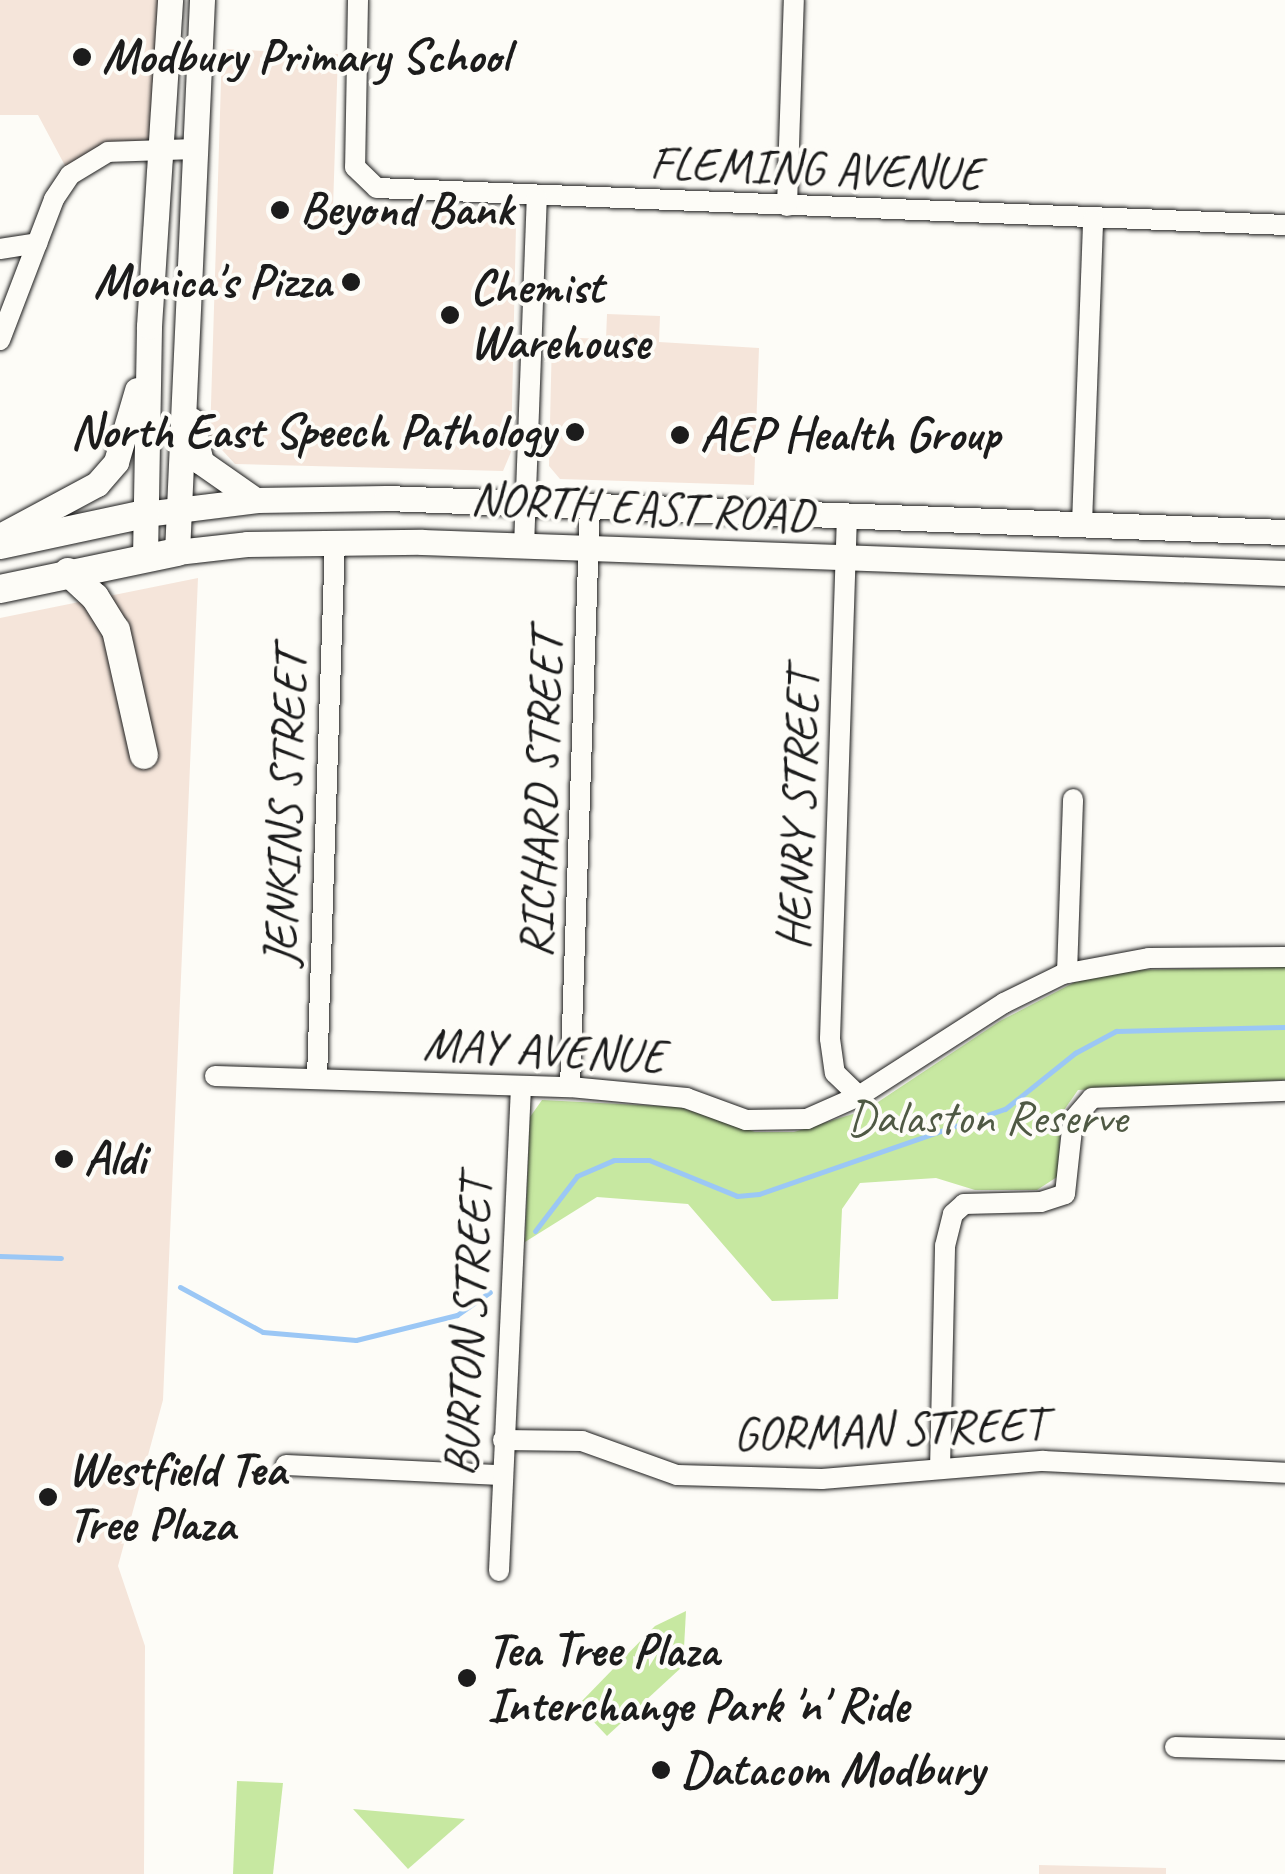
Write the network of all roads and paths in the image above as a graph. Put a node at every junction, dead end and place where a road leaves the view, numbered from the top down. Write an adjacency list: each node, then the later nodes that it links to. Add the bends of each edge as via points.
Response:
1 (170, 0): 5 (main road)
2 (202, 0): 6 (main road)
3 (358, 0): 7 (street, FLEMING AVENUE, via 355,167 377,188)
4 (794, 0): 8 (street)
5 (157, 148): 6 (street); 11 (street, via 108,152 81,166 54,199); 14 (main road)
6 (193, 149): 15 (main road)
7 (538, 198): 8 (street, FLEMING AVENUE); 17 (street)
8 (787, 206): 9 (street, FLEMING AVENUE)
9 (1093, 219): 10 (street, FLEMING AVENUE); 22 (street)
10 (1285, 225)
11 (38, 243): 12 (street); 13 (street)
12 (0, 248)
13 (0, 340)
14 (148, 348): 20 (main road); 24 (main road, via 116,462 80,496)
15 (182, 360): 16 (main road, via 201,462); 19 (main road)
16 (258, 500): 17 (main road, NORTH EAST ROAD); 19 (main road, NORTH EAST ROAD)
17 (525, 504): 18 (main road, NORTH EAST ROAD); 27 (street)
18 (590, 506): 21 (main road, NORTH EAST ROAD); 28 (street, RICHARD STREET)
19 (178, 510): 20 (main road, NORTH EAST ROAD); 29 (main road)
20 (145, 514): 26 (highway, NORTH EAST ROAD); 30 (main road)
21 (847, 516): 22 (main road, NORTH EAST ROAD); 31 (street, HENRY STREET)
22 (1082, 524): 23 (main road, NORTH EAST ROAD)
23 (1285, 532)
24 (0, 536)
25 (334, 540): 27 (main road, NORTH EAST ROAD); 29 (main road, NORTH EAST ROAD); 40 (street, JENKINS STREET)
26 (0, 545)
27 (524, 547): 28 (main road, NORTH EAST ROAD)
28 (589, 549): 31 (main road, NORTH EAST ROAD); 42 (street, RICHARD STREET)
29 (178, 552): 30 (highway, NORTH EAST ROAD)
30 (145, 557): 32 (highway, NORTH EAST ROAD)
31 (847, 561): 33 (main road, NORTH EAST ROAD); 44 (street, HENRY STREET, via 830,1039 835,1073)
32 (68, 572): 34 (highway, NORTH EAST ROAD); 35 (highway, via 116,630)
33 (1285, 573)
34 (0, 588)
35 (144, 756)
36 (1073, 799): 38 (street)
37 (1285, 957): 38 (street, MAY AVENUE, via 1149,958)
38 (1068, 972): 44 (street, MAY AVENUE, via 1004,1002)
39 (216, 1076): 40 (street, MAY AVENUE)
40 (317, 1078): 41 (street, MAY AVENUE)
41 (520, 1086): 42 (street, MAY AVENUE); 45 (street, BURTON STREET)
42 (570, 1087): 44 (street, MAY AVENUE, via 686,1098 746,1120 776,1122 808,1119)
43 (1285, 1091): 47 (street, via 1092,1098 1073,1120 1064,1194 1054,1201 964,1204 953,1214 945,1246)
44 (859, 1096)
45 (503, 1440): 47 (street, GORMAN STREET, via 582,1441 677,1474 822,1480); 49 (street, BURTON STREET)
46 (286, 1466): 49 (street)
47 (940, 1469): 48 (street, GORMAN STREET, via 1043,1461)
48 (1285, 1473)
49 (501, 1475): 50 (street, BURTON STREET)
50 (499, 1571)
51 (1175, 1747): 52 (street)
52 (1285, 1750)

